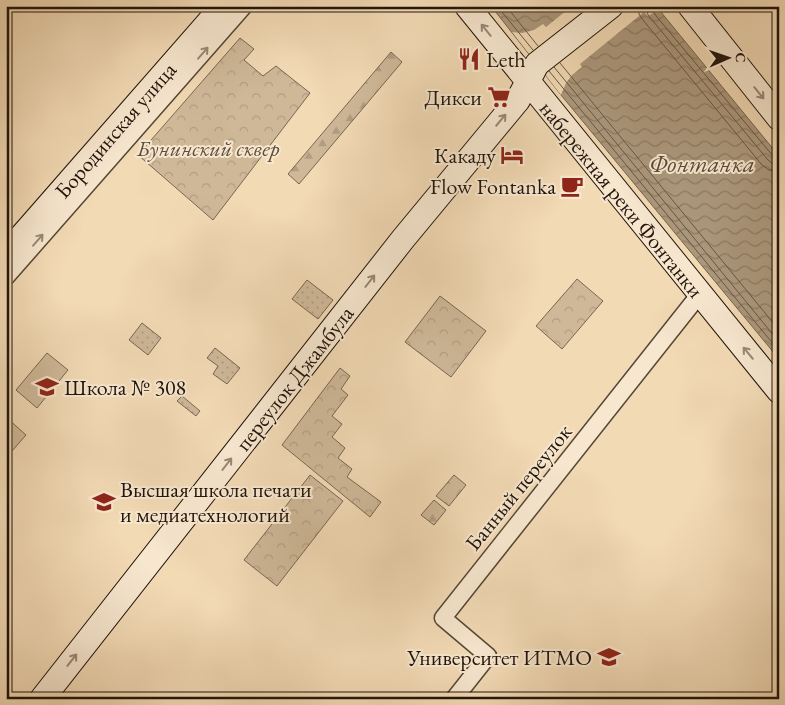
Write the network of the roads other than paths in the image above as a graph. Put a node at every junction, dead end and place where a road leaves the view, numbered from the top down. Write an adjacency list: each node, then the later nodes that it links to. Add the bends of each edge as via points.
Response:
1 (224, 6): 8 (street, Бородинская улица)
2 (244, 6): 9 (street, Бородинская улица, one-way to 2)
3 (467, 6): 6 (street, набережная реки Фонтанки, one-way to 3)
4 (611, 6): 6 (street)
5 (690, 6): 7 (street, one-way to 7)
6 (532, 72): 10 (street, набережная реки Фонтанки); 12 (street, переулок Джамбула, one-way to 6, via 403,238 518,100)
7 (779, 118)
8 (6, 254)
9 (6, 277)
10 (700, 294): 11 (street, набережная реки Фонтанки, one-way to 10); 13 (street, Банный переулок, via 443,618 488,656)
11 (779, 391)
12 (42, 699)
13 (454, 699)

